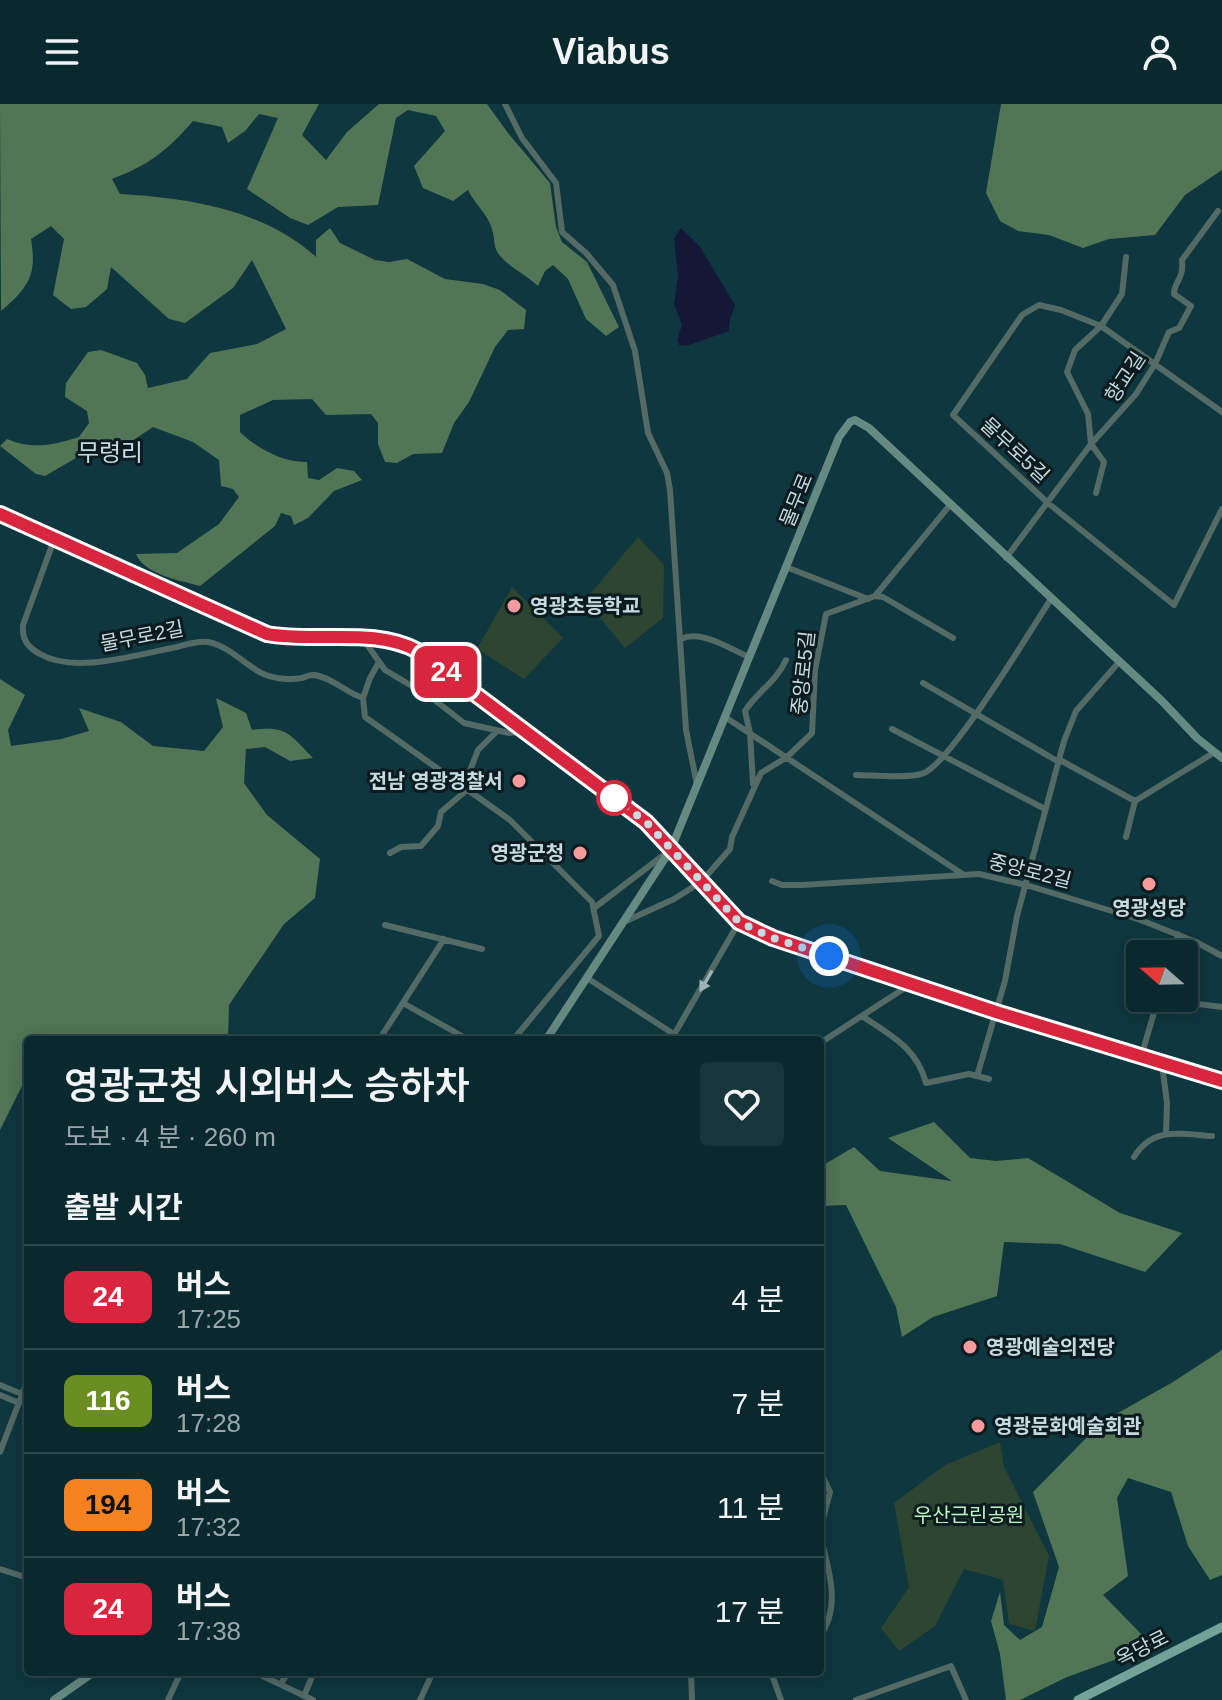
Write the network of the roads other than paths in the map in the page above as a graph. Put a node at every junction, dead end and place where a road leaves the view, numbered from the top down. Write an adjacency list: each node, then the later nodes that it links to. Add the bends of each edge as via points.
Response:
1 (505, 104): 20 (street, via 522,138 556,183 562,232 613,285 635,351 648,433 670,490)
2 (1218, 211): 5 (street, 향교길, via 1182,260 1184,273 1174,294 1191,306 1179,328 1169,332)
3 (1126, 257): 4 (street, via 1122,294)
4 (1101, 326): 5 (street, 물무로5길); 7 (street, via 1075,350 1067,372 1088,414); 9 (street, 물무로5길, via 1039,305 1022,315 953,415)
5 (1155, 364): 6 (street, 물무로5길); 7 (street, 향교길)
6 (1222, 412)
7 (1091, 444): 8 (street, via 1104,462); 9 (street, 향교길)
8 (1096, 493)
9 (1048, 503): 11 (street, 물무로5길, via 1174,605); 14 (street, 향교길)
10 (950, 505): 14 (main road, 물무로); 15 (main road, 물무로, via 855,420 839,437); 16 (street)
11 (1222, 509)
12 (0, 514): 13 (street)
13 (55, 537): 19 (street, via 267,634); 26 (street, 물무로2길, via 22,636 46,658 114,660 208,642 240,656 262,674 286,679 315,675)
14 (1006, 558): 17 (main road, 물무로)
15 (786, 567): 16 (street); 21 (main road, 물무로)
16 (872, 597): 18 (street, via 883,597); 34 (street, 중앙로5길, via 826,614 815,670 812,733)
17 (1051, 599): 24 (main road, 물무로); 27 (street)
18 (953, 638)
19 (363, 639): 23 (street); 31 (street, via 401,642 418,651)
20 (681, 639): 21 (street, via 706,638); 38 (street, via 686,730)
21 (749, 657): 28 (main road, 물무로)
22 (786, 660): 32 (street, via 745,711)
23 (379, 662): 26 (street); 30 (street, via 464,723)
24 (1119, 662): 33 (main road, 물무로); 36 (street, via 1076,711)
25 (923, 683): 27 (street)
26 (363, 698): 40 (street, via 365,717)
27 (975, 713): 35 (street); 36 (street)
28 (725, 717): 32 (street); 38 (main road, 물무로)
29 (892, 729): 35 (street)
30 (497, 731): 31 (street); 40 (street, via 478,750)
31 (525, 731): 44 (street, via 646,822)
32 (750, 733): 34 (street); 39 (street)
33 (1218, 755): 41 (street)
34 (787, 757): 39 (street, 중앙로5길, via 761,773); 46 (street)
35 (944, 757): 37 (street, via 922,774); 42 (street)
36 (1059, 761): 41 (street); 42 (street)
37 (856, 775)
38 (697, 785): 44 (main road, 물무로)
39 (754, 786): 48 (street, 중앙로5길, via 730,849)
40 (466, 788): 45 (street, via 441,812 438,826 421,846); 50 (street, via 510,820)
41 (1135, 801): 43 (street)
42 (1045, 809): 49 (street)
43 (1126, 837)
44 (671, 849): 48 (street); 50 (street); 51 (main road, 물무로)
45 (390, 853)
46 (964, 875): 47 (street, 중앙로2길, via 802,885); 49 (street, 중앙로2길)
47 (772, 881)
48 (701, 882): 51 (street, 중앙로5길); 52 (street)
49 (1026, 885): 54 (street, 중앙로2길); 64 (street)
50 (594, 908): 69 (street, via 599,936)
51 (624, 922): 59 (main road, 물무로)
52 (739, 922): 60 (street); 72 (street, one-way to 72)
53 (385, 925): 55 (street)
54 (1178, 934): 56 (street); 58 (street, 중앙로2길)
55 (444, 939): 57 (street); 61 (street)
56 (1176, 940)
57 (482, 949)
58 (1222, 956)
59 (587, 978): 70 (main road, 물무로); 71 (street)
60 (912, 984): 64 (street); 66 (street)
61 (403, 1003): 67 (street); 68 (street)
62 (1198, 1004): 63 (street)
63 (1222, 1007)
64 (996, 1012): 74 (street); 76 (street)
65 (1154, 1012): 74 (street)
66 (862, 1016): 73 (street); 76 (street, via 906,1045 926,1083)
67 (382, 1036)
68 (462, 1036)
69 (516, 1036)
70 (549, 1036)
71 (670, 1036)
72 (674, 1036)
73 (824, 1040)
74 (1141, 1057): 75 (street)
75 (1162, 1064): 78 (street); 79 (street)
76 (977, 1076): 77 (street)
77 (989, 1079)
78 (1222, 1081)
79 (1166, 1133): 80 (street); 81 (street, via 1142,1144)
80 (1212, 1136)
81 (1134, 1157)
82 (0, 1385): 84 (street)
83 (24, 1389): 84 (street)
84 (22, 1394): 86 (street)
85 (0, 1395): 86 (street)
86 (19, 1403): 87 (street)
87 (1, 1449)
88 (824, 1479): 89 (street, via 830,1492)
89 (824, 1516)
90 (824, 1549): 93 (street, via 833,1587)
91 (0, 1569): 92 (street)
92 (24, 1577)
93 (824, 1627)
94 (1222, 1627): 112 (main road, 옥당로)
95 (88, 1676): 105 (main road)
96 (179, 1676): 106 (street)
97 (263, 1676): 103 (street)
98 (286, 1676): 103 (street)
99 (313, 1676): 104 (street)
100 (431, 1676): 107 (street)
101 (691, 1676): 108 (street)
102 (772, 1676): 109 (street)
103 (281, 1684): 104 (street)
104 (307, 1698)
105 (54, 1700)
106 (168, 1700)
107 (420, 1700)
108 (692, 1700)
109 (781, 1700)
110 (856, 1700): 111 (street, via 951,1666)
111 (966, 1700)
112 (1078, 1700)

